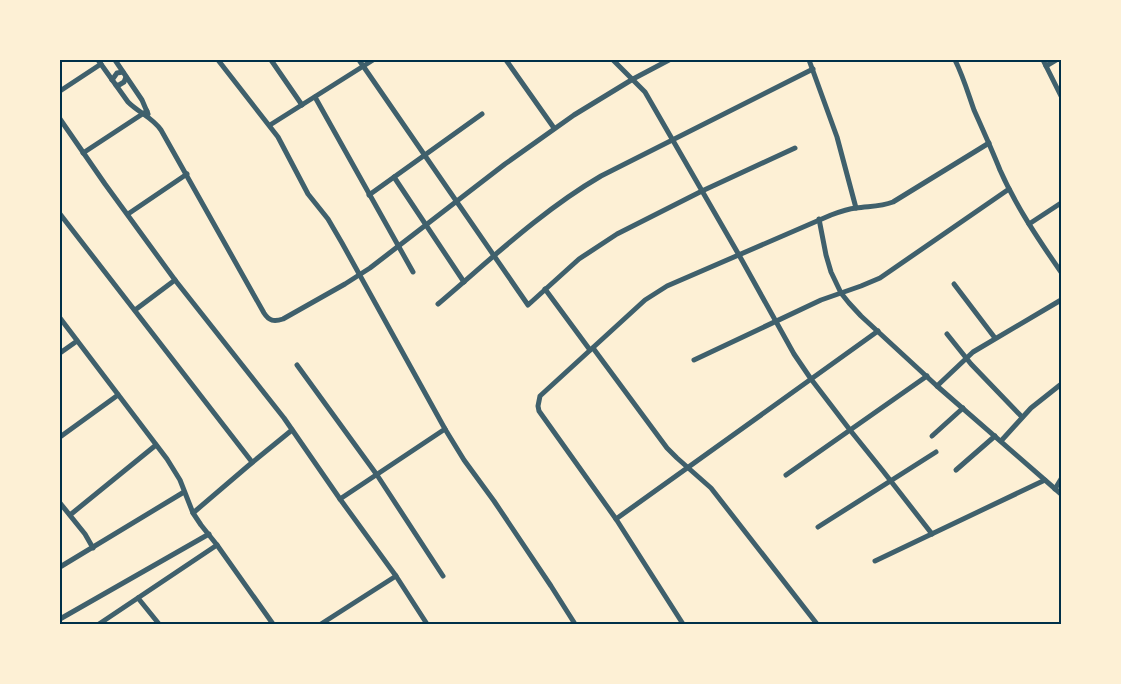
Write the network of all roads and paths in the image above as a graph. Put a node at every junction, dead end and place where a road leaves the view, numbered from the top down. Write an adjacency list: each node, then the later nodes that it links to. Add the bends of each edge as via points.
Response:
1 (115, 60): 17 (street)
2 (218, 60): 28 (street)
3 (271, 60): 24 (street)
4 (359, 60): 14 (street)
5 (373, 60): 14 (street)
6 (506, 60): 29 (street)
7 (613, 60): 18 (street)
8 (669, 60): 18 (street)
9 (809, 60): 16 (street)
10 (955, 60): 31 (street)
11 (1043, 60): 15 (street)
12 (1056, 60): 15 (street)
13 (99, 62): 19 (street); 21 (street)
14 (364, 66): 23 (street); 34 (street)
15 (1046, 66): 22 (street)
16 (813, 69): 30 (street); 42 (street, via 837,137)
17 (125, 74): 19 (street, via 118,73); 20 (street, via 124,82); 25 (street, via 142,100)
18 (632, 79): 29 (street); 30 (street, via 645,92)
19 (112, 80): 20 (street)
20 (116, 85): 25 (street, via 133,107)
21 (60, 92)
22 (1061, 96)
23 (315, 97): 24 (street); 39 (street)
24 (302, 105): 28 (street)
25 (146, 114): 33 (street); 35 (street, via 161,130)
26 (482, 114): 34 (street)
27 (60, 119): 33 (street)
28 (270, 125): 53 (street, via 308,194 328,219)
29 (554, 128): 40 (street)
30 (672, 140): 38 (street); 50 (street, via 581,187)
31 (989, 143): 37 (street); 42 (street, via 893,202)
32 (795, 148): 38 (street)
33 (83, 153): 44 (street)
34 (425, 155): 36 (street); 40 (street)
35 (187, 174): 44 (street); 53 (street, via 264,314 272,321 282,319)
36 (394, 177): 39 (street); 47 (street)
37 (1009, 189): 46 (street); 58 (street, via 880,278)
38 (702, 191): 49 (street); 57 (street, via 617,234 579,259)
39 (369, 195): 48 (street)
40 (456, 202): 47 (street); 50 (street)
41 (1061, 203): 46 (street)
42 (856, 208): 45 (street)
43 (60, 214): 61 (street)
44 (128, 214): 54 (street)
45 (819, 219): 49 (street); 58 (street, via 831,272)
46 (1029, 224): 52 (street)
47 (426, 225): 48 (street); 55 (street)
48 (398, 246): 51 (street); 53 (street)
49 (739, 254): 63 (street); 68 (street, via 656,292)
50 (494, 256): 55 (street); 57 (street, via 528,305)
51 (413, 272)
52 (1061, 272)
53 (360, 275): 80 (street)
54 (175, 280): 61 (street); 81 (street)
55 (464, 282): 60 (street)
56 (954, 284): 66 (street)
57 (545, 289): 68 (street)
58 (841, 293): 63 (street); 64 (street)
59 (1061, 300): 66 (street)
60 (438, 304)
61 (135, 310): 89 (street)
62 (60, 318): 67 (street)
63 (776, 322): 71 (street); 74 (street)
64 (878, 331): 73 (street); 74 (street)
65 (947, 334): 70 (street)
66 (996, 338): 70 (street)
67 (77, 341): 69 (street); 77 (street)
68 (592, 349): 90 (street, via 668,448); 104 (street, via 540,396 538,406)
69 (60, 353)
70 (966, 358): 76 (street); 79 (street)
71 (694, 360)
72 (297, 365): 92 (street)
73 (927, 376): 76 (street); 82 (street)
74 (811, 378): 82 (street); 90 (street)
75 (1060, 385): 79 (street)
76 (938, 386): 78 (street)
77 (118, 395): 85 (street); 87 (street)
78 (963, 408): 83 (street); 84 (street)
79 (1022, 417): 86 (street)
80 (445, 429): 92 (street); 121 (street)
81 (292, 430): 89 (street); 100 (street)
82 (850, 430): 93 (street); 96 (street)
83 (932, 436)
84 (995, 436): 86 (street); 91 (street)
85 (60, 437)
86 (1001, 441): 95 (street)
87 (156, 446): 98 (street, via 180,480); 103 (street)
88 (936, 452): 96 (street)
89 (252, 462): 102 (street)
90 (688, 467): 104 (street); 123 (street, via 721,500)
91 (956, 470)
92 (376, 475): 100 (street); 113 (street)
93 (786, 475)
94 (1061, 479): 97 (street)
95 (1045, 480): 97 (street); 107 (street)
96 (891, 481): 105 (street); 107 (street)
97 (1055, 489): 99 (street)
98 (184, 492): 102 (street); 109 (street)
99 (1061, 494)
100 (340, 499): 112 (street)
101 (60, 503): 103 (street)
102 (193, 513): 106 (street)
103 (70, 515): 109 (street)
104 (616, 519): 122 (street)
105 (818, 527)
106 (209, 534): 108 (street); 115 (street)
107 (932, 534): 110 (street)
108 (217, 545): 114 (street); 118 (street)
109 (93, 548): 111 (street)
110 (875, 561)
111 (60, 568)
112 (396, 576): 119 (street); 120 (street)
113 (443, 576)
114 (138, 598): 116 (street); 117 (street)
115 (60, 619)
116 (99, 624)
117 (158, 624)
118 (273, 624)
119 (321, 624)
120 (427, 624)
121 (575, 624)
122 (683, 624)
123 (817, 624)

